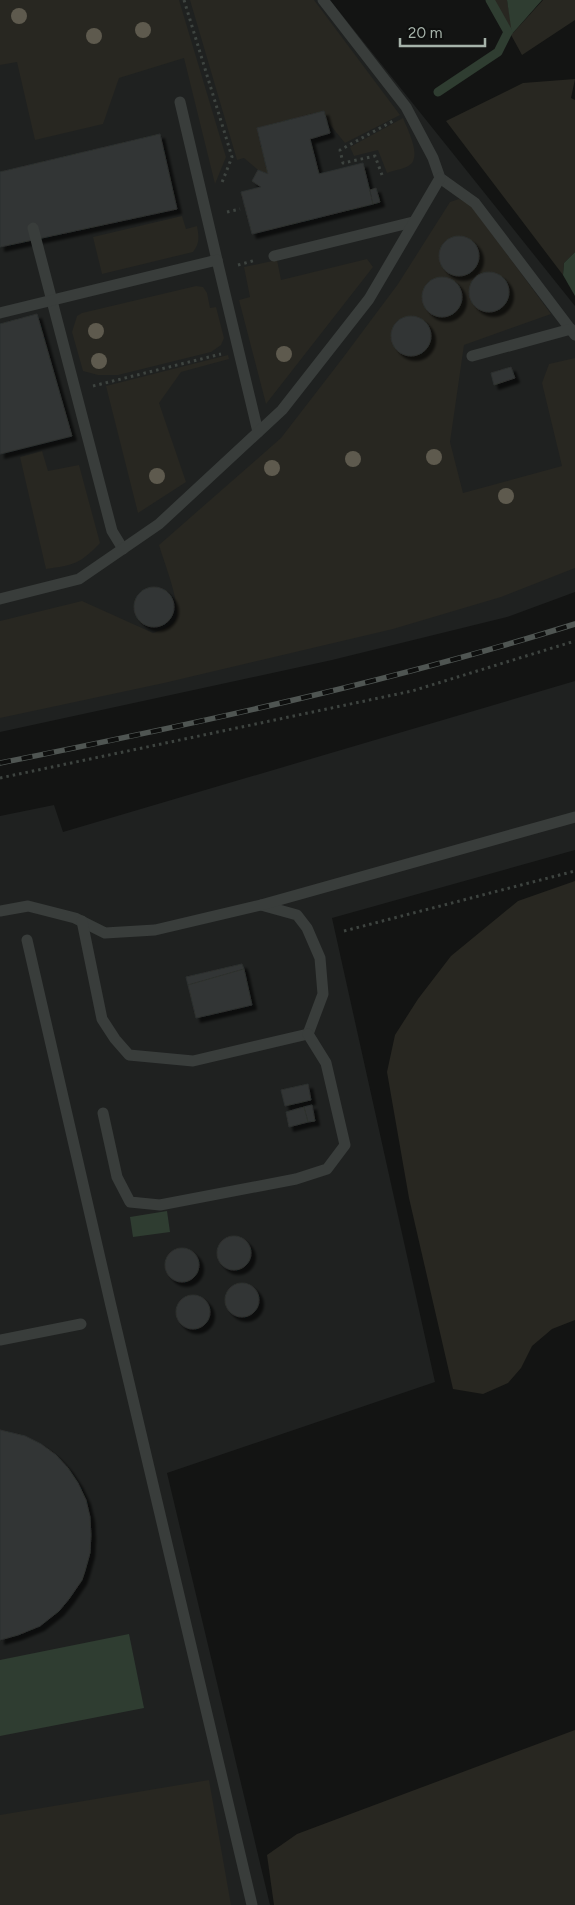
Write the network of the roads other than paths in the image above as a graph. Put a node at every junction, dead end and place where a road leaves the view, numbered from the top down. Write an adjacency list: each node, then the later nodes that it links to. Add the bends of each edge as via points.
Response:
1 (323, 0): 3 (lane, via 408,112)
2 (180, 102): 7 (lane)
3 (440, 178): 4 (lane); 10 (lane, via 475,203)
4 (413, 222): 6 (lane); 12 (lane, via 369,299 282,410)
5 (34, 228): 8 (lane)
6 (274, 256)
7 (217, 260): 8 (lane); 12 (lane)
8 (53, 301): 9 (lane); 13 (lane, via 112,531)
9 (0, 314)
10 (573, 332): 11 (lane)
11 (472, 356)
12 (258, 432): 13 (lane, via 159,524)
13 (123, 548): 14 (lane, via 80,579)
14 (0, 599)
15 (575, 816): 16 (lane)
16 (261, 905): 18 (lane, via 155,930 106,933); 20 (lane, via 297,915 307,928 320,958 323,994)
17 (0, 910): 18 (lane, via 28,906)
18 (82, 921): 20 (lane, via 102,1019 129,1055 193,1060)
19 (27, 940): 24 (lane)
20 (308, 1034): 21 (lane, via 326,1064 345,1145 327,1170 160,1205 130,1202 117,1177)
21 (103, 1113)
22 (81, 1324): 23 (lane)
23 (0, 1340)
24 (252, 1905)

